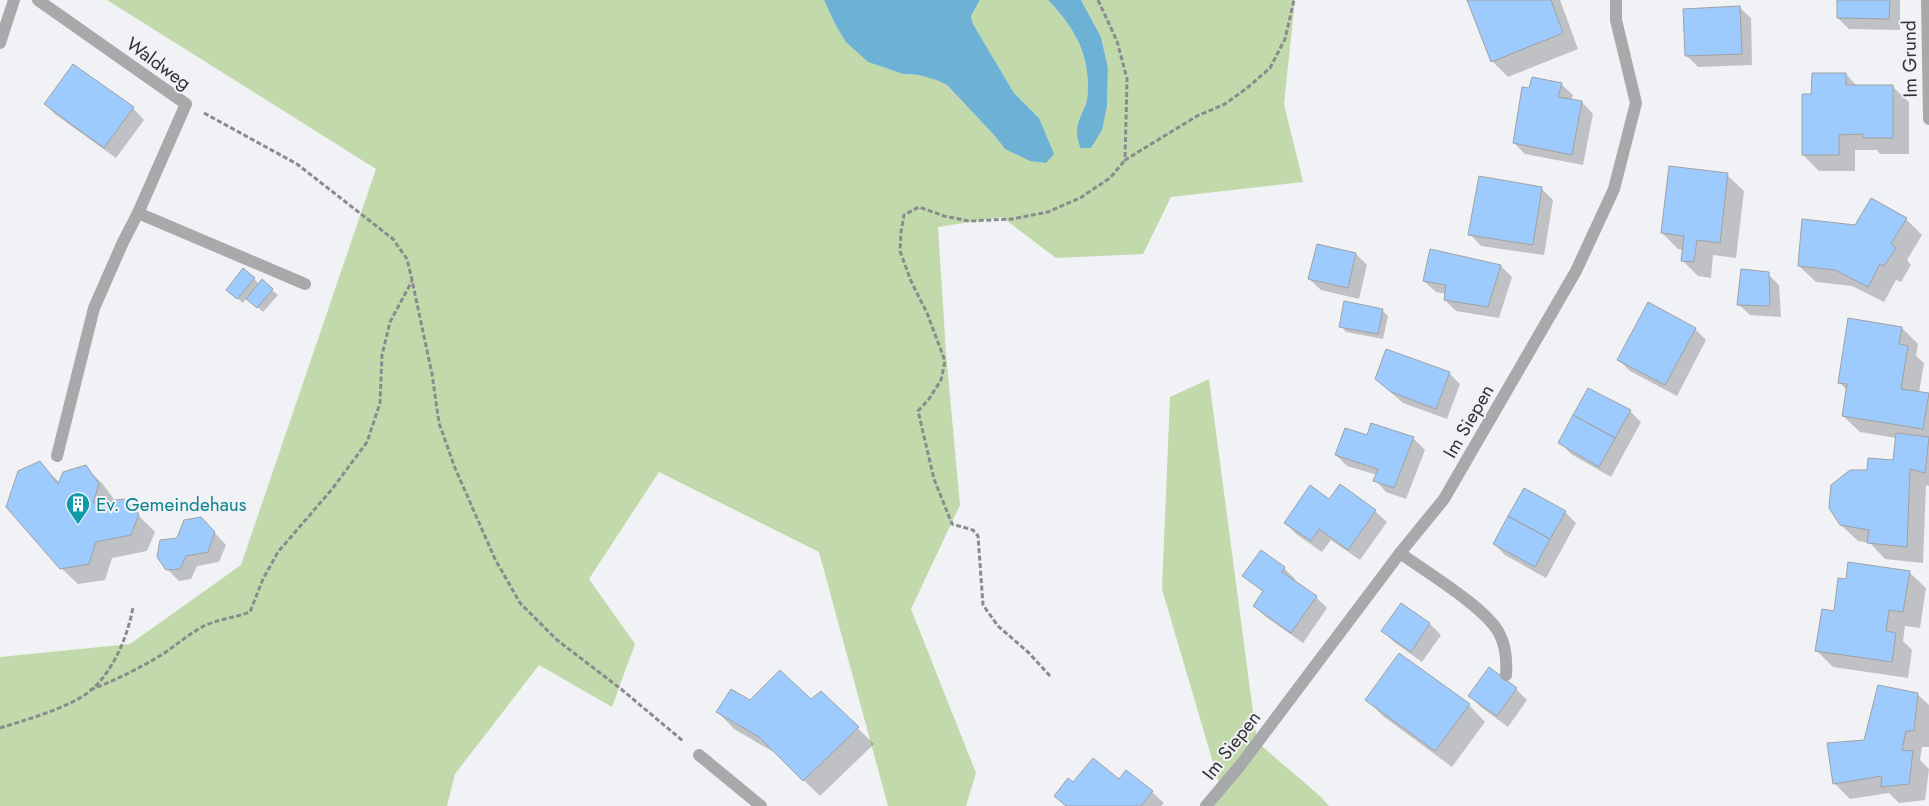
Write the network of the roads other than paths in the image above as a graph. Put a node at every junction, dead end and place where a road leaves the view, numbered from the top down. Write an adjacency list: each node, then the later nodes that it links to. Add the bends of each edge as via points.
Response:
1 (14, 0): 5 (street)
2 (38, 0): 7 (street, Waldweg, via 186,104)
3 (1616, 0): 10 (street, Im Siepen, via 1616,20 1636,103 1614,189 1576,271 1444,499)
4 (1927, 0): 6 (street, Im Grund)
5 (0, 43)
6 (1929, 118)
7 (138, 213): 8 (street); 9 (street, Waldweg, via 94,308)
8 (305, 284)
9 (57, 456)
10 (1400, 553): 11 (street, via 1481,611 1499,633 1507,659); 14 (street, Im Siepen)
11 (1506, 675)
12 (699, 755): 13 (street)
13 (761, 806)
14 (1206, 806)

